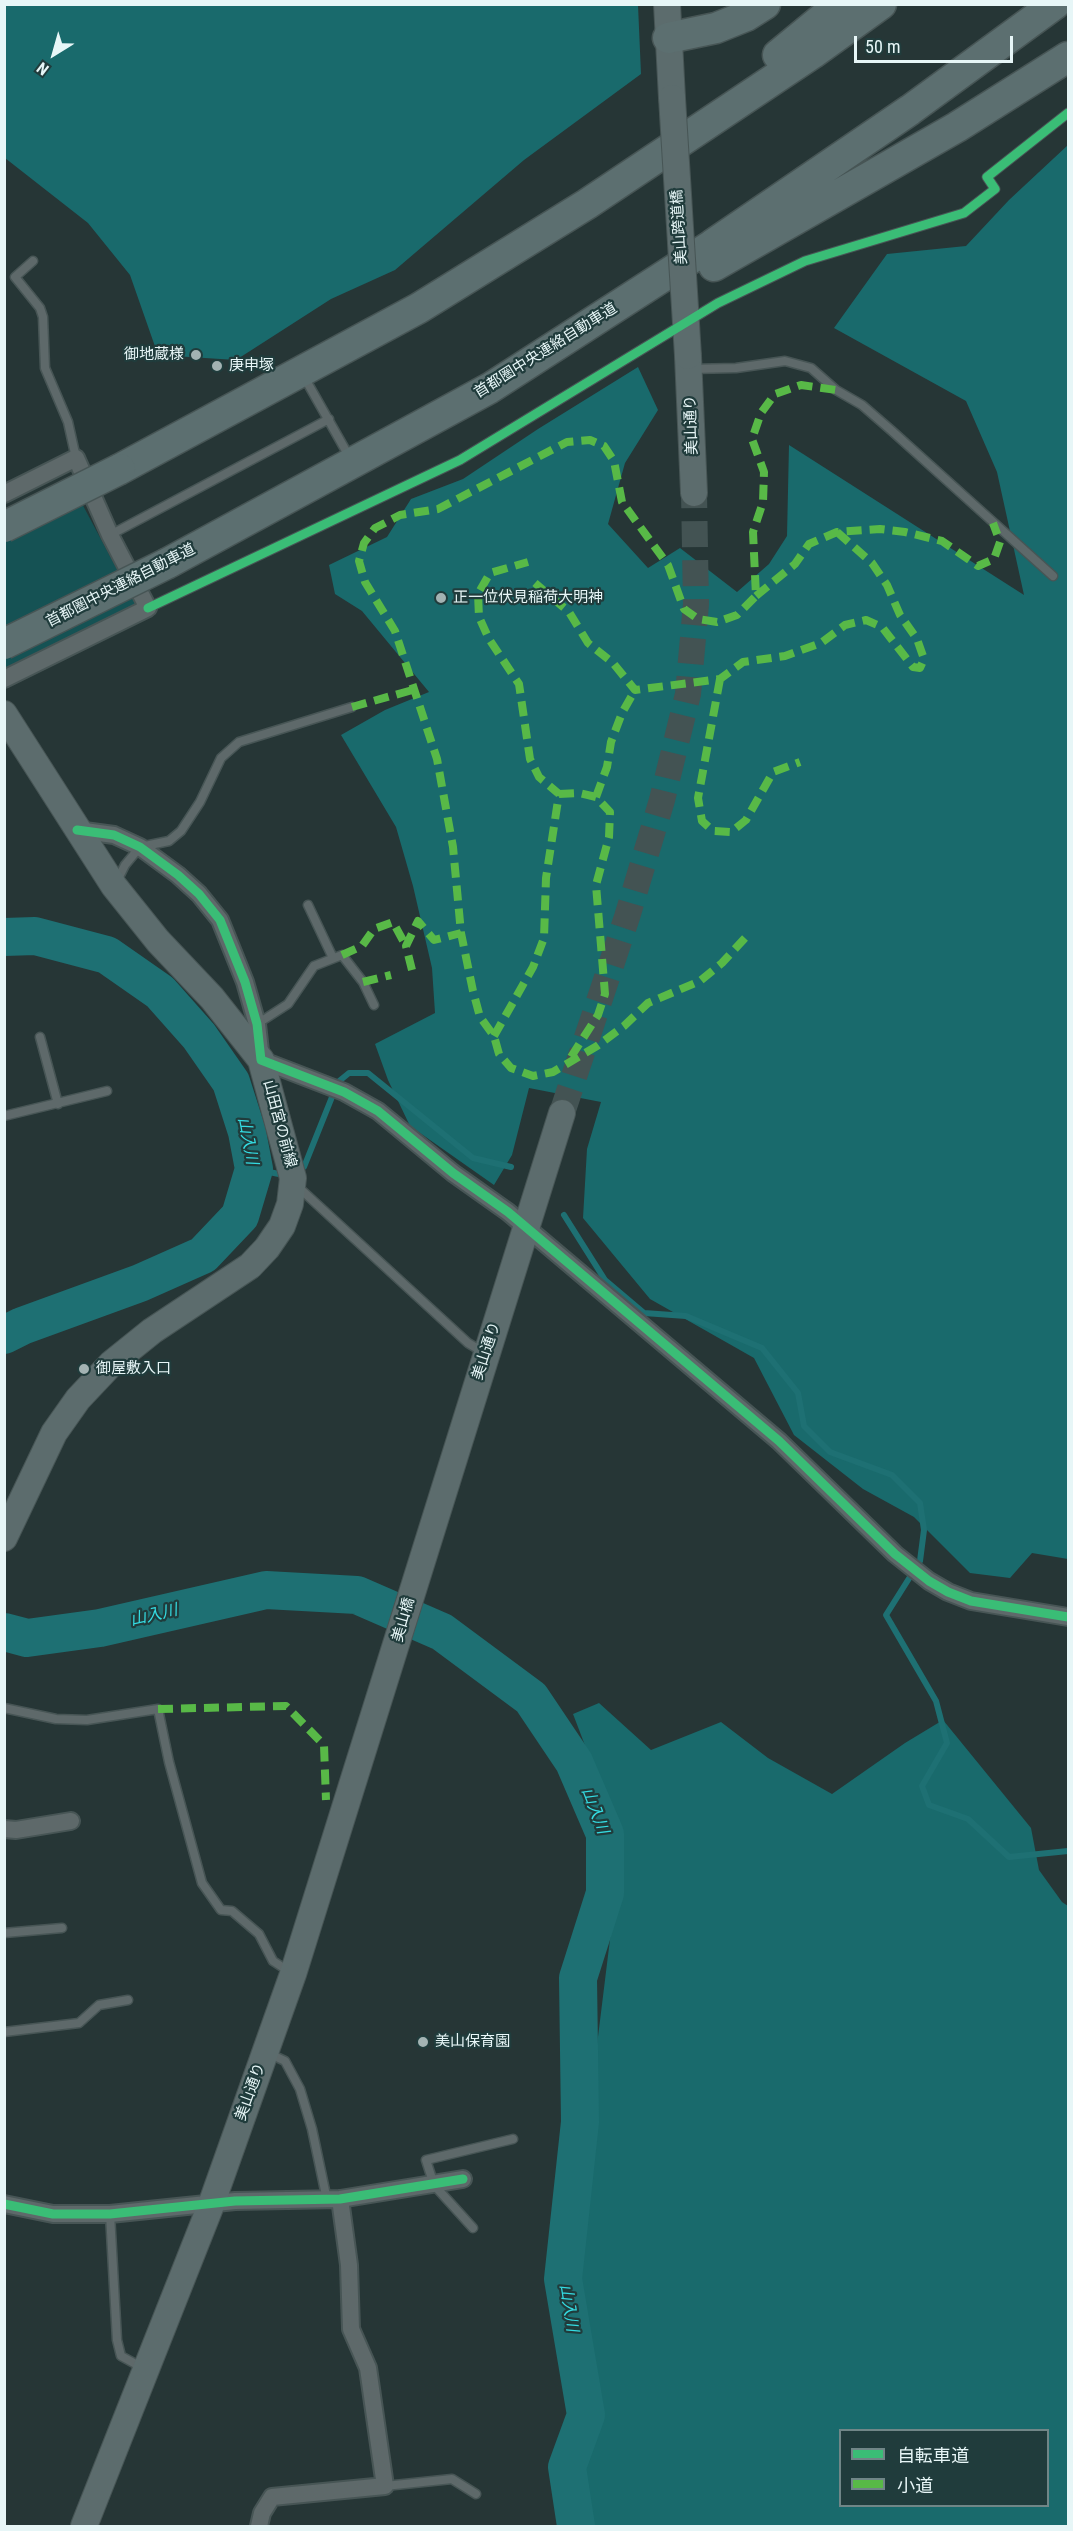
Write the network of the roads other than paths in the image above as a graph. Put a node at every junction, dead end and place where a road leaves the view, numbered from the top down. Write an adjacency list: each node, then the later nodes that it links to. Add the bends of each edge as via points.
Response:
1 (667, 4): 6 (main road)
2 (765, 4): 6 (highway, via 716,28)
3 (840, 4): 9 (highway)
4 (881, 4): 9 (highway)
5 (1055, 4): 13 (highway, 首都圏中央連絡自動車道, via 910,110 712,245)
6 (668, 38): 11 (main road, 美山跨道橋, bridge)
7 (1068, 57): 13 (highway, via 957,127 565,352)
8 (1068, 113): 22 (lane, via 987,177 995,189 964,213 786,270 718,303 460,460)
9 (587, 204): 12 (highway, via 419,308)
10 (33, 261): 15 (lane, via 15,277 44,317 45,368 68,422)
11 (689, 363): 17 (main road, 美山通り); 21 (lane, via 736,368 785,361 811,368 836,390 862,405)
12 (301, 372): 14 (lane); 19 (highway, bridge, via 120,470)
13 (490, 388): 16 (highway, 首都圏中央連絡自動車道)
14 (329, 419): 16 (lane); 20 (lane)
15 (76, 458): 18 (street); 20 (street)
16 (353, 463): 23 (highway, 首都圏中央連絡自動車道, bridge, via 168,563)
17 (694, 493)
18 (4, 494)
19 (4, 527)
20 (110, 535): 22 (street)
21 (1053, 576)
22 (148, 608): 24 (street)
23 (4, 644)
24 (4, 679)
25 (352, 707): 28 (lane, via 239,742 221,758 181,831 168,841)
26 (4, 714): 27 (main road, 山田宮の前線)
27 (77, 830): 28 (street, via 114,835); 29 (main road, 山田宮の前線)
28 (140, 847): 29 (lane); 33 (street, via 199,894 220,920)
29 (114, 886): 35 (main road, 山田宮の前線)
30 (308, 905): 31 (lane)
31 (333, 958): 32 (lane, via 342,956 363,982); 33 (lane, via 314,966 288,1004)
32 (374, 1005)
33 (257, 1024): 35 (street)
34 (40, 1037): 37 (lane)
35 (261, 1060): 40 (main road, 山田宮の前線); 41 (street, via 344,1092 378,1112)
36 (107, 1091): 37 (lane)
37 (58, 1104): 39 (lane)
38 (562, 1113): 41 (main road, 美山通り)
39 (4, 1116)
40 (292, 1176): 42 (lane, via 468,1343); 43 (main road, 山田宮の前線, via 282,1226 250,1266 152,1331 111,1364 78,1399 54,1433)
41 (526, 1228): 42 (main road, 美山通り); 45 (street, via 779,1441 903,1561 926,1578 971,1601)
42 (486, 1354): 44 (main road, 美山通り)
43 (4, 1538)
44 (413, 1590): 46 (main road, 美山橋)
45 (1068, 1617)
46 (395, 1650): 52 (main road, 美山通り)
47 (4, 1708): 52 (lane, via 56,1719 87,1720 158,1709 202,1883 221,1910 232,1911 259,1934 273,1961)
48 (71, 1821): 49 (street)
49 (4, 1829)
50 (62, 1928): 51 (lane)
51 (4, 1933)
52 (293, 1974): 55 (main road, 美山通り)
53 (128, 2000): 54 (lane, via 99,2005 80,2023)
54 (4, 2032)
55 (266, 2052): 59 (lane, via 285,2061 300,2089); 61 (main road, 美山通り)
56 (513, 2139): 58 (lane, via 426,2160)
57 (463, 2179): 58 (street)
58 (434, 2185): 59 (street); 63 (lane)
59 (334, 2199): 61 (street, via 235,2200); 65 (street, via 348,2265 351,2329 368,2368)
60 (4, 2204): 62 (street, via 53,2214)
61 (211, 2205): 62 (street); 64 (main road, 美山通り)
62 (110, 2214): 64 (lane, via 117,2340 122,2356)
63 (473, 2228)
64 (146, 2370): 67 (main road, 美山通り)
65 (385, 2486): 66 (lane, via 453,2479); 68 (street, via 272,2497)
66 (476, 2494)
67 (84, 2526)
68 (259, 2526)

